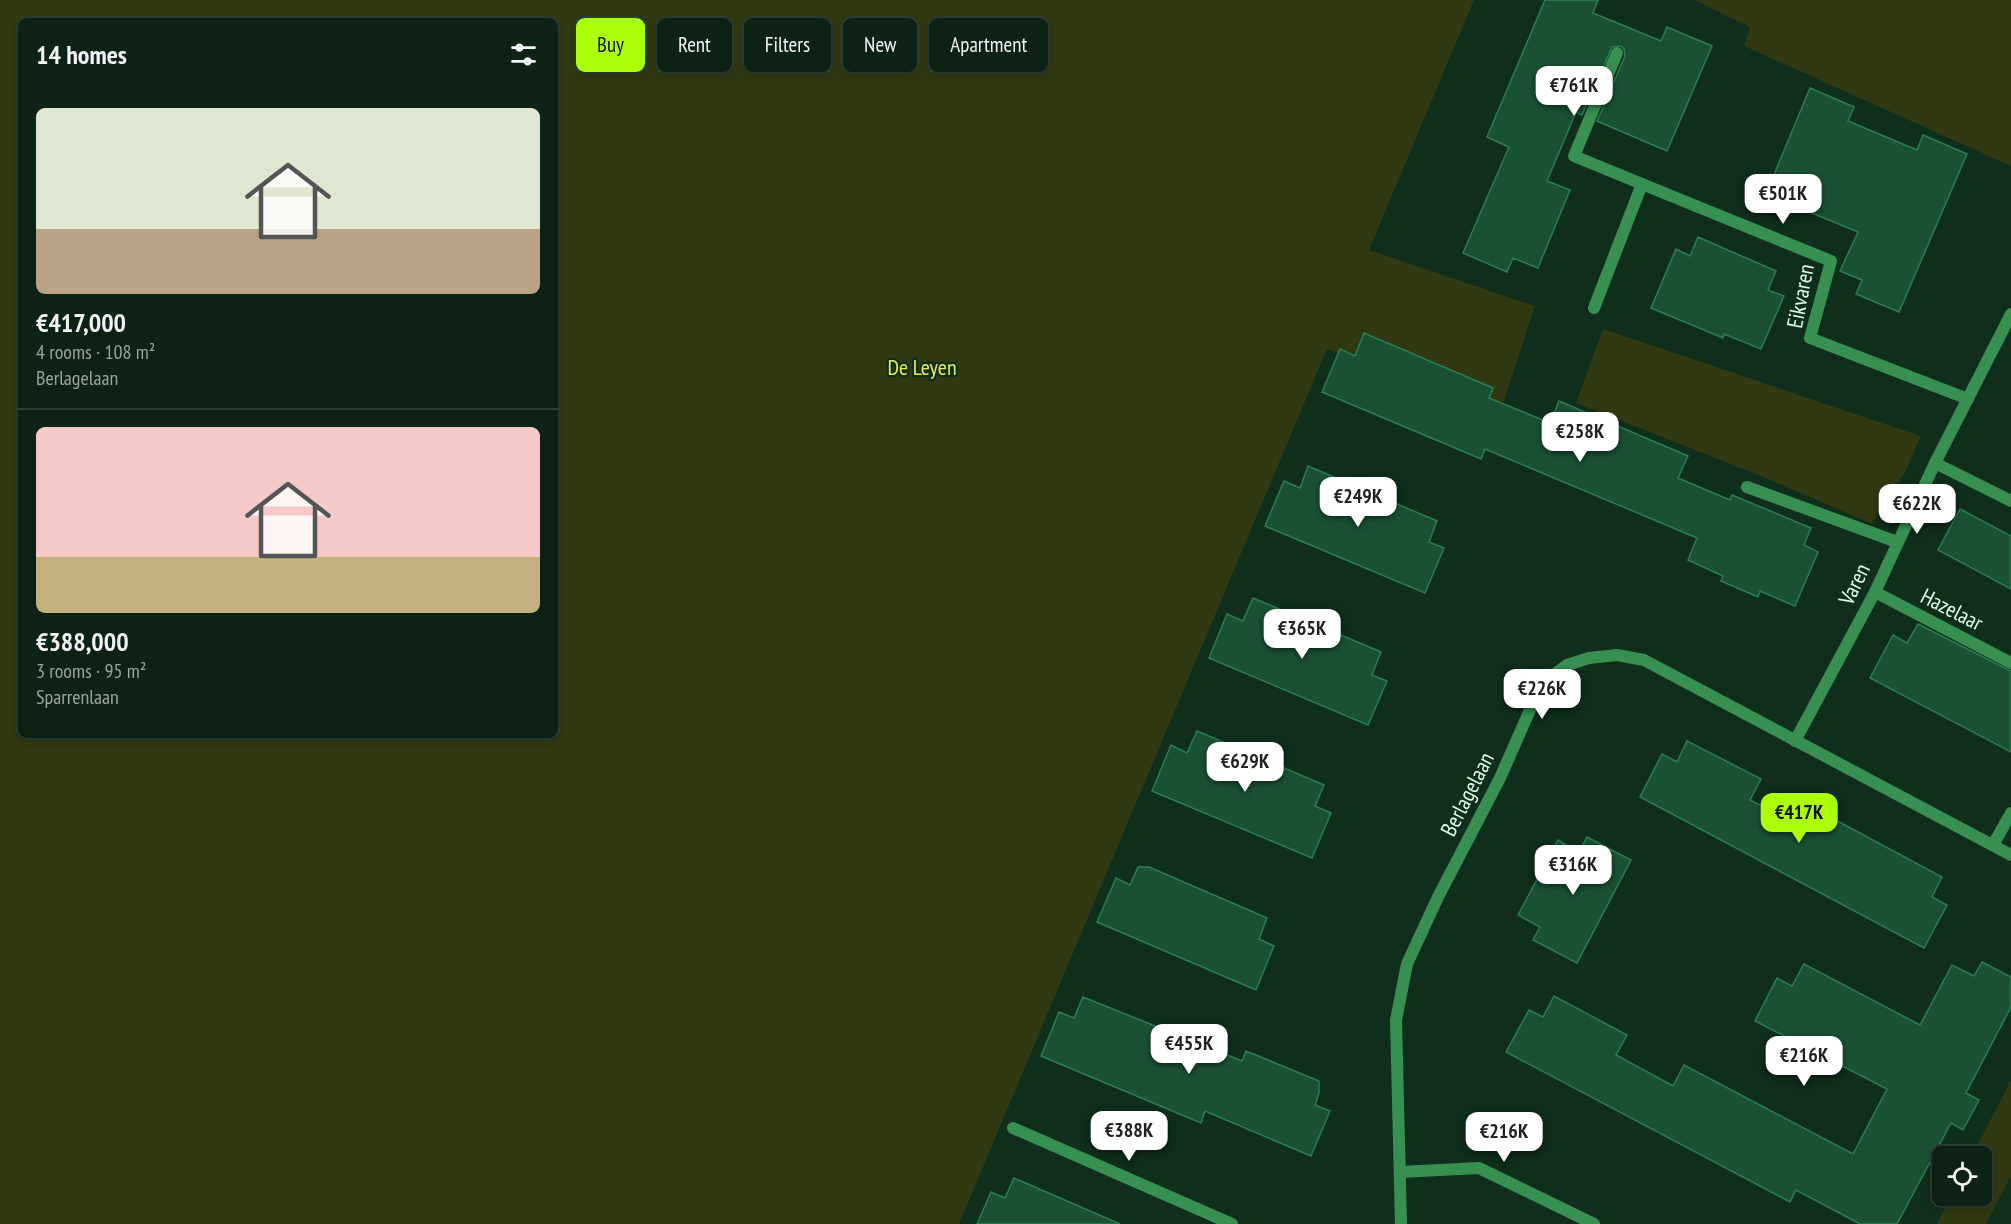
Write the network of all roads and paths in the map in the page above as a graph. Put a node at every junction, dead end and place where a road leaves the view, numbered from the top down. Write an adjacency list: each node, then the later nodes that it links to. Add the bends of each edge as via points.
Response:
1 (1617, 53): 2 (street, Eikvaren, via 1574,156)
2 (1642, 184): 3 (street); 5 (street, Eikvaren, via 1832,261 1810,338)
3 (1594, 308)
4 (2009, 322): 5 (street, Varen)
5 (1968, 399): 6 (street, Varen)
6 (1935, 463): 8 (street); 9 (street, Varen)
7 (1748, 487): 9 (street)
8 (2011, 501)
9 (1897, 542): 10 (street, Varen)
10 (1875, 592): 11 (street, Hazelaar); 12 (street, Varen)
11 (2011, 663)
12 (1795, 741): 14 (street, Berlagelaan); 17 (street, Berlagelaan, via 1644,660 1617,655 1589,658 1567,665 1549,678 1533,703 1407,964 1396,1020)
13 (2011, 813): 14 (street)
14 (1993, 845): 15 (street, Berlagelaan)
15 (2011, 855)
16 (1013, 1128): 18 (street)
17 (1400, 1172): 19 (street, Berlagelaan); 20 (street, via 1479,1168)
18 (1232, 1224)
19 (1401, 1224)
20 (1594, 1224)

